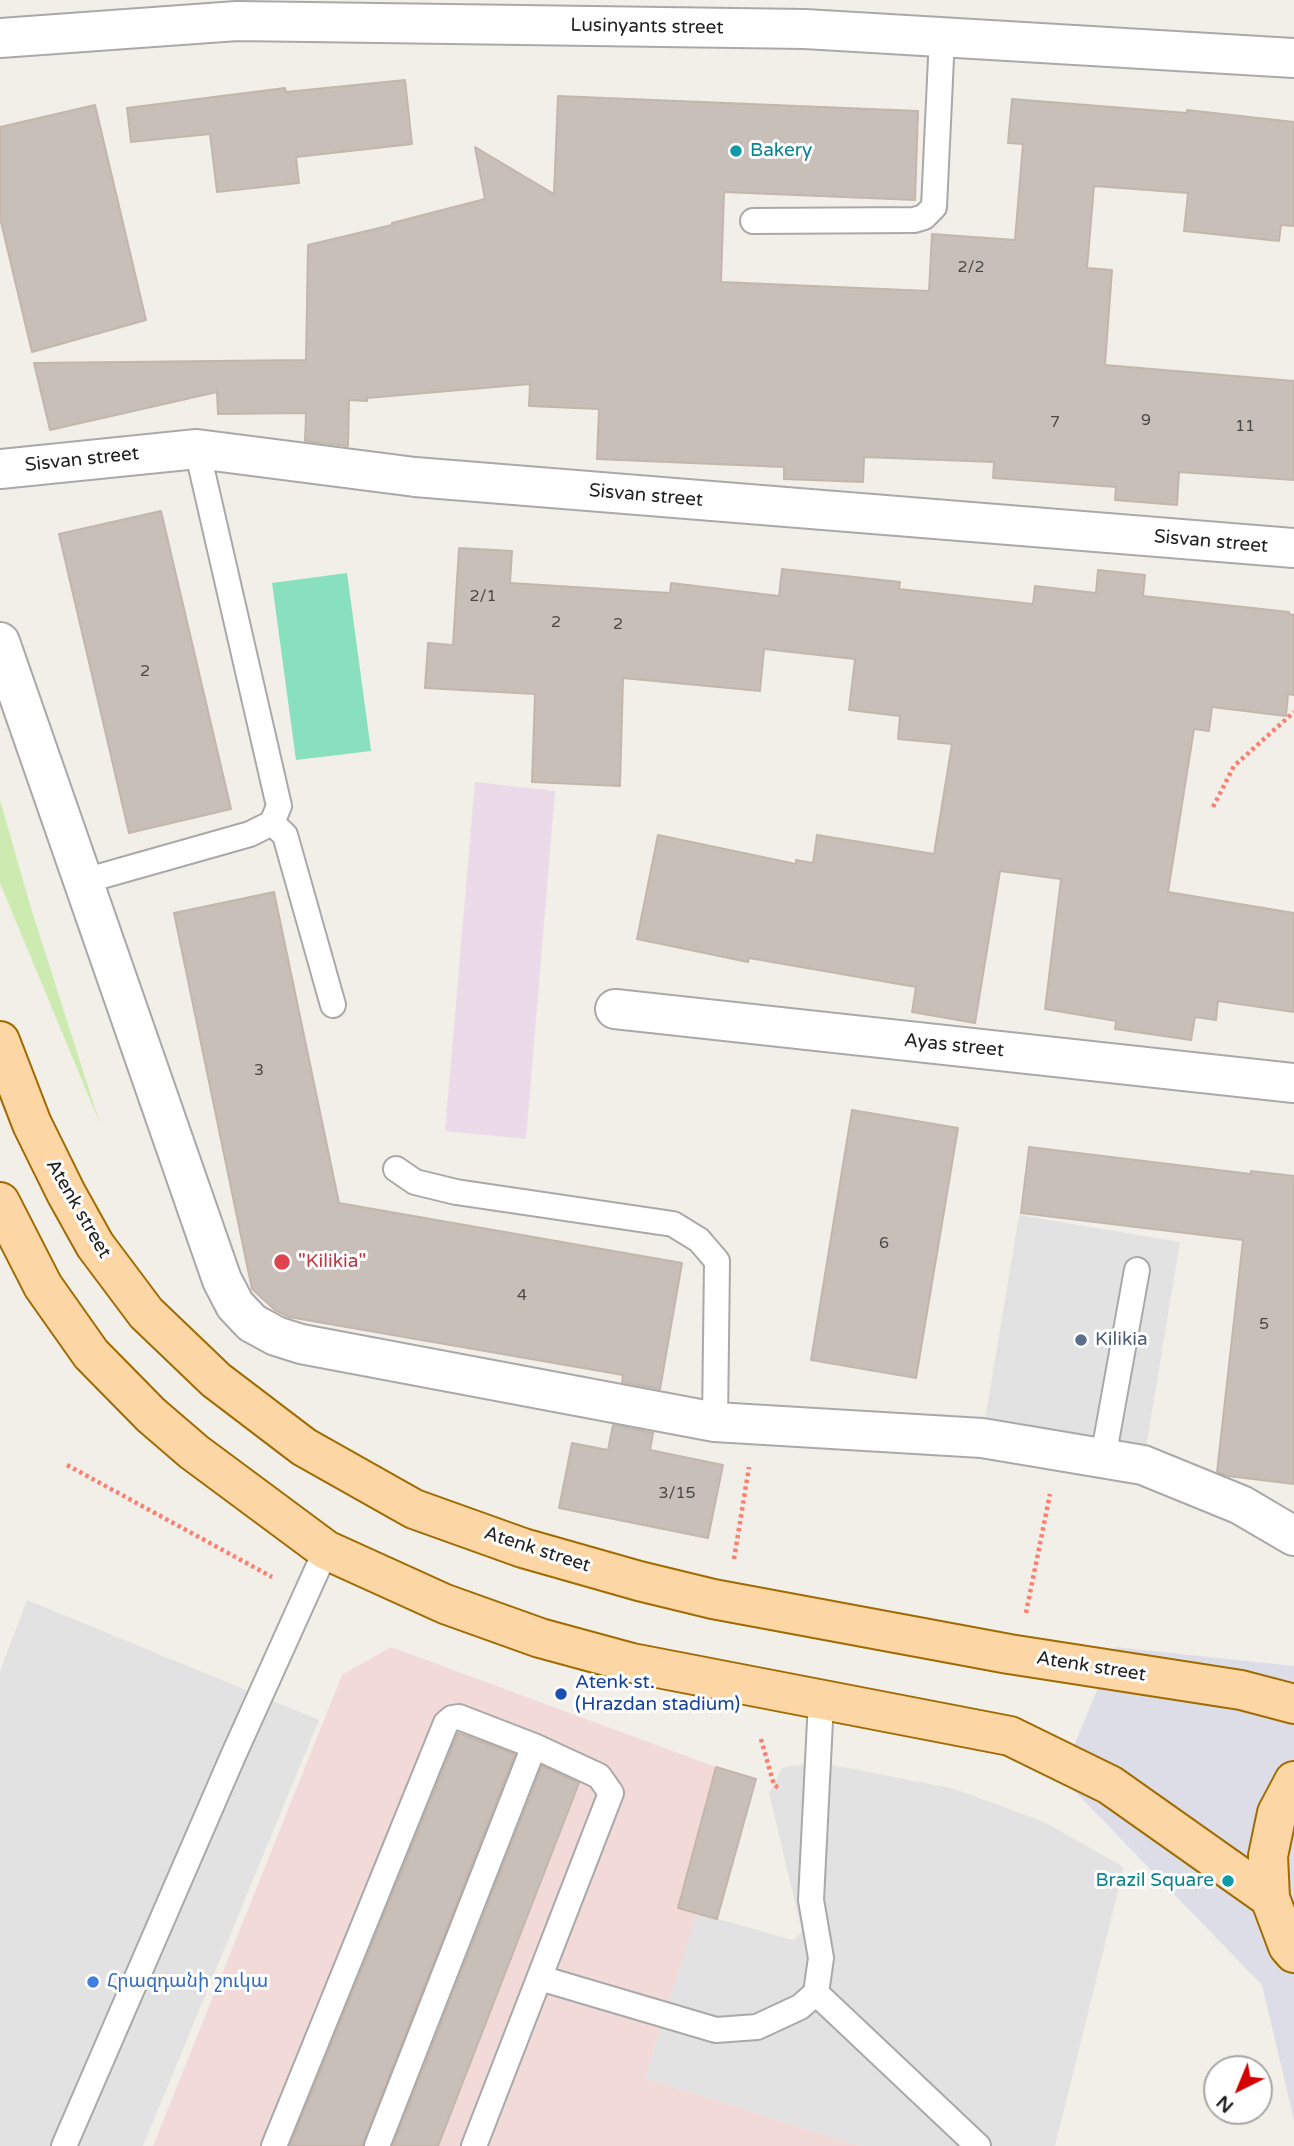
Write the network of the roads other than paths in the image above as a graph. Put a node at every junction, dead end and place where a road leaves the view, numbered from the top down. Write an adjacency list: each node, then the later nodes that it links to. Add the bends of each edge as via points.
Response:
1 (807, 14): 2 (street, Lusinyants street); 3 (street, Lusinyants street, via 237,21)
2 (942, 37): 4 (street, Lusinyants street); 5 (lane, via 934,207 924,217)
3 (0, 38)
4 (1294, 58)
5 (753, 221)
6 (197, 449): 7 (street, Sisvan street); 8 (street, Sisvan street, via 415,477); 10 (lane, via 279,806)
7 (0, 469)
8 (1294, 548)
9 (0, 642): 11 (street)
10 (272, 823): 11 (lane, via 250,834); 12 (lane, via 285,835)
11 (84, 881): 19 (street, via 222,1280 235,1305 252,1323 300,1344)
12 (333, 1005)
13 (615, 1009): 15 (street, Ayas street)
14 (0, 1041): 24 (main road, Atenk street, via 32,1124 66,1193 95,1245 146,1313 216,1380 304,1447 414,1509 523,1548 713,1599 1009,1654 1241,1690)
15 (1294, 1083)
16 (396, 1169): 19 (lane, via 415,1182 456,1192 673,1224 699,1240 717,1261)
17 (0, 1202): 22 (main road, via 43,1286 90,1354 194,1452)
18 (1137, 1270): 20 (lane)
19 (715, 1422): 20 (street, via 982,1438)
20 (1103, 1458): 21 (street, via 1143,1465 1241,1505)
21 (1294, 1536)
22 (326, 1550): 23 (main road, via 445,1604 540,1638 632,1663); 31 (lane)
23 (821, 1701): 27 (main road, via 1010,1736 1110,1785); 30 (lane, via 811,1900 821,1958)
24 (1294, 1704)
25 (534, 1746): 29 (lane, via 599,1776 611,1793); 32 (lane, via 459,1717 446,1723); 33 (lane)
26 (1294, 1781): 27 (main road, via 1277,1813 1268,1856)
27 (1270, 1898): 28 (main road)
28 (1294, 1953)
29 (540, 1978): 30 (lane, via 716,2030 757,2027 800,2007); 34 (lane)
30 (816, 1993): 35 (lane)
31 (64, 2146)
32 (274, 2146)
33 (377, 2146)
34 (474, 2146)
35 (978, 2146)

